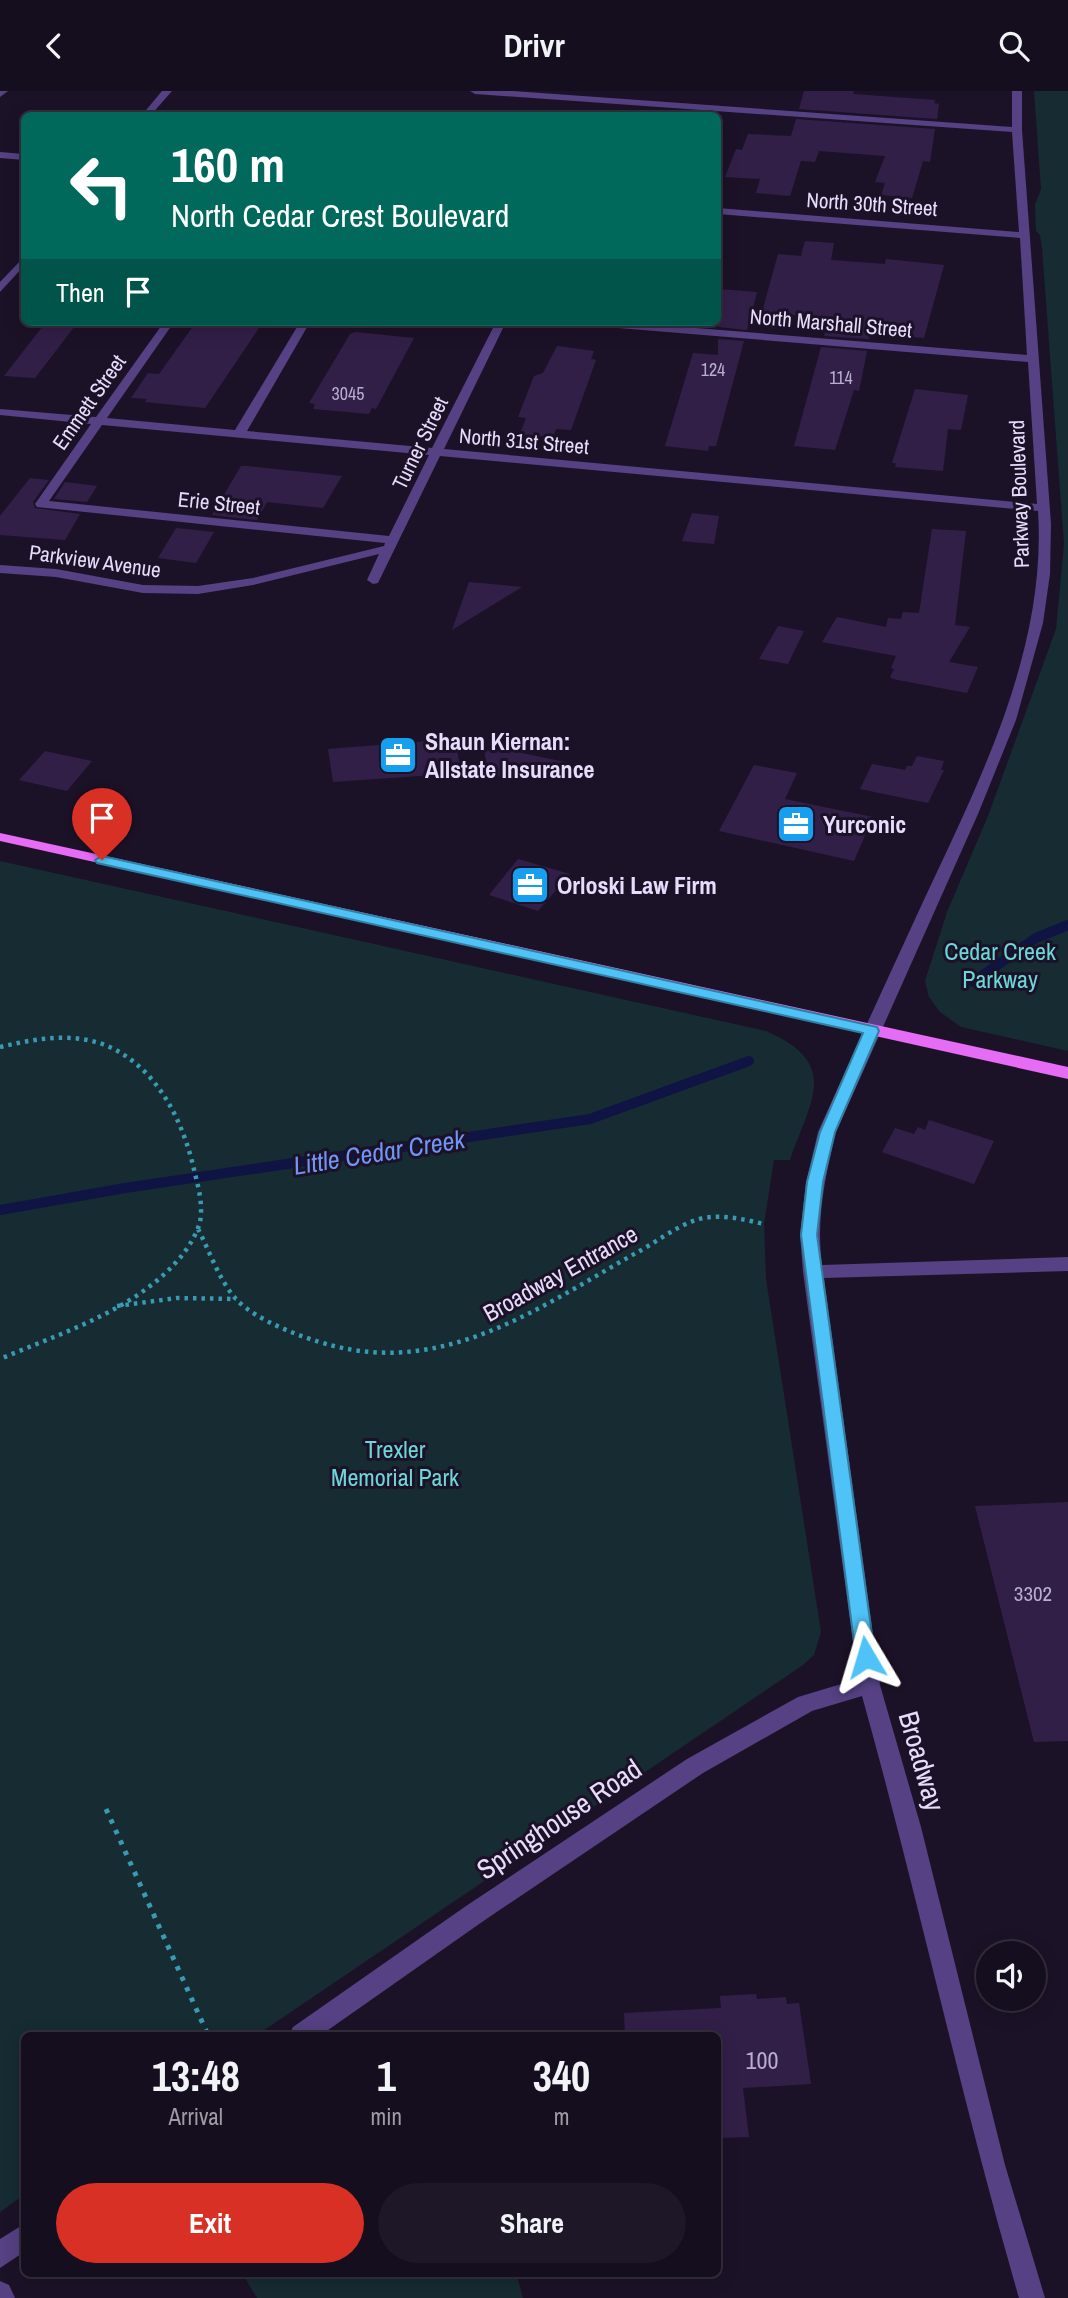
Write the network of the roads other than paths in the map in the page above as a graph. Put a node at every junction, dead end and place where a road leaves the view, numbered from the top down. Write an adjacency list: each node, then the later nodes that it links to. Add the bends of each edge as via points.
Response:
1 (167, 91): 5 (street)
2 (475, 91): 4 (street)
3 (1017, 91): 6 (street, Parkway Boulevard)
4 (605, 100): 6 (street)
5 (149, 112)
6 (1017, 130): 10 (street, Parkway Boulevard)
7 (0, 155): 8 (street)
8 (21, 157)
9 (721, 211): 10 (street, North 30th Street)
10 (1024, 235): 18 (street, Parkway Boulevard)
11 (0, 272): 12 (street)
12 (19, 273): 13 (street)
13 (0, 289)
14 (166, 326): 20 (street, Emmett Street)
15 (303, 326): 21 (street)
16 (499, 326): 22 (street, Turner Street)
17 (631, 326): 18 (street, North Marshall Street)
18 (1035, 359): 24 (street, Parkway Boulevard)
19 (0, 412): 20 (street, North 31st Street)
20 (99, 421): 21 (street, North 31st Street); 23 (street, Emmett Street)
21 (239, 434): 22 (street, North 31st Street)
22 (437, 453): 24 (street, North 31st Street); 25 (street, Turner Street)
23 (41, 504): 25 (street, Erie Street)
24 (1044, 509): 29 (street, Parkway Boulevard, via 1040,605 1008,721 984,785)
25 (392, 544): 26 (street, Parkview Avenue, via 265,581 216,589 132,589 64,574); 27 (street, Turner Street)
26 (0, 569)
27 (373, 580)
28 (0, 837): 29 (main road)
29 (872, 1031): 30 (main road); 32 (street, Broadway, via 827,1132 809,1235)
30 (1068, 1073)
31 (1068, 1264): 32 (street)
32 (812, 1272): 33 (street, Broadway)
33 (869, 1685): 34 (street, Springhouse Road, via 806,1704 695,1766); 37 (street, Broadway, via 910,1827 993,2165)
34 (305, 2032)
35 (21, 2239): 36 (street)
36 (0, 2255)
37 (1032, 2298)

